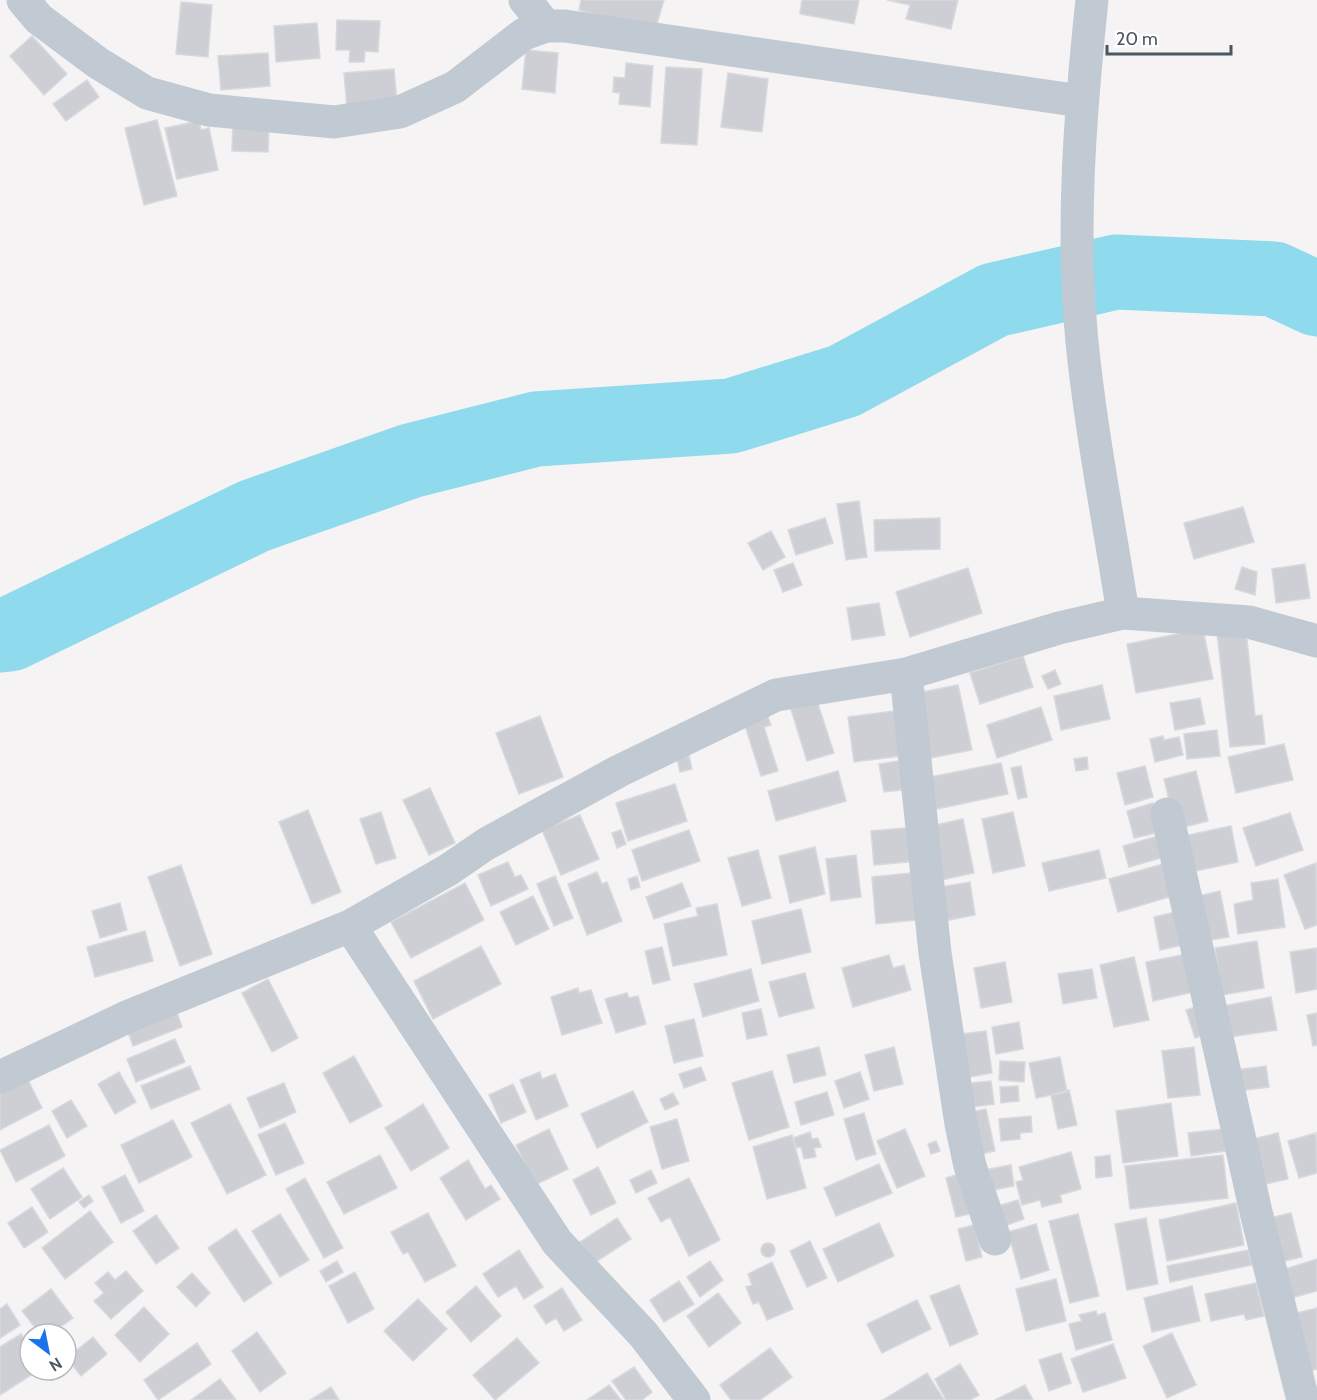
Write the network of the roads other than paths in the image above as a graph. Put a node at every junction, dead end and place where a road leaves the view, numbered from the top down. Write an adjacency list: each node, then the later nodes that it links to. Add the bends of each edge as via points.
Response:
1 (23, 0): 4 (street, via 39,19 147,93 209,110 334,122 400,112 446,91 524,34)
2 (525, 0): 4 (street)
3 (1092, 0): 5 (street)
4 (560, 17): 5 (street)
5 (1081, 101): 6 (street, via 1078,271 1082,342)
6 (1123, 613): 7 (street, via 1249,622); 8 (street, via 1059,627)
7 (1317, 641)
8 (906, 674): 10 (street, via 776,695 620,771 486,844); 12 (street, via 935,953 959,1113 970,1166)
9 (1167, 814): 14 (street, via 1253,1200)
10 (350, 926): 11 (street, via 129,1016); 13 (street, via 557,1242 643,1334)
11 (0, 1077)
12 (995, 1239)
13 (694, 1400)
14 (1303, 1400)

